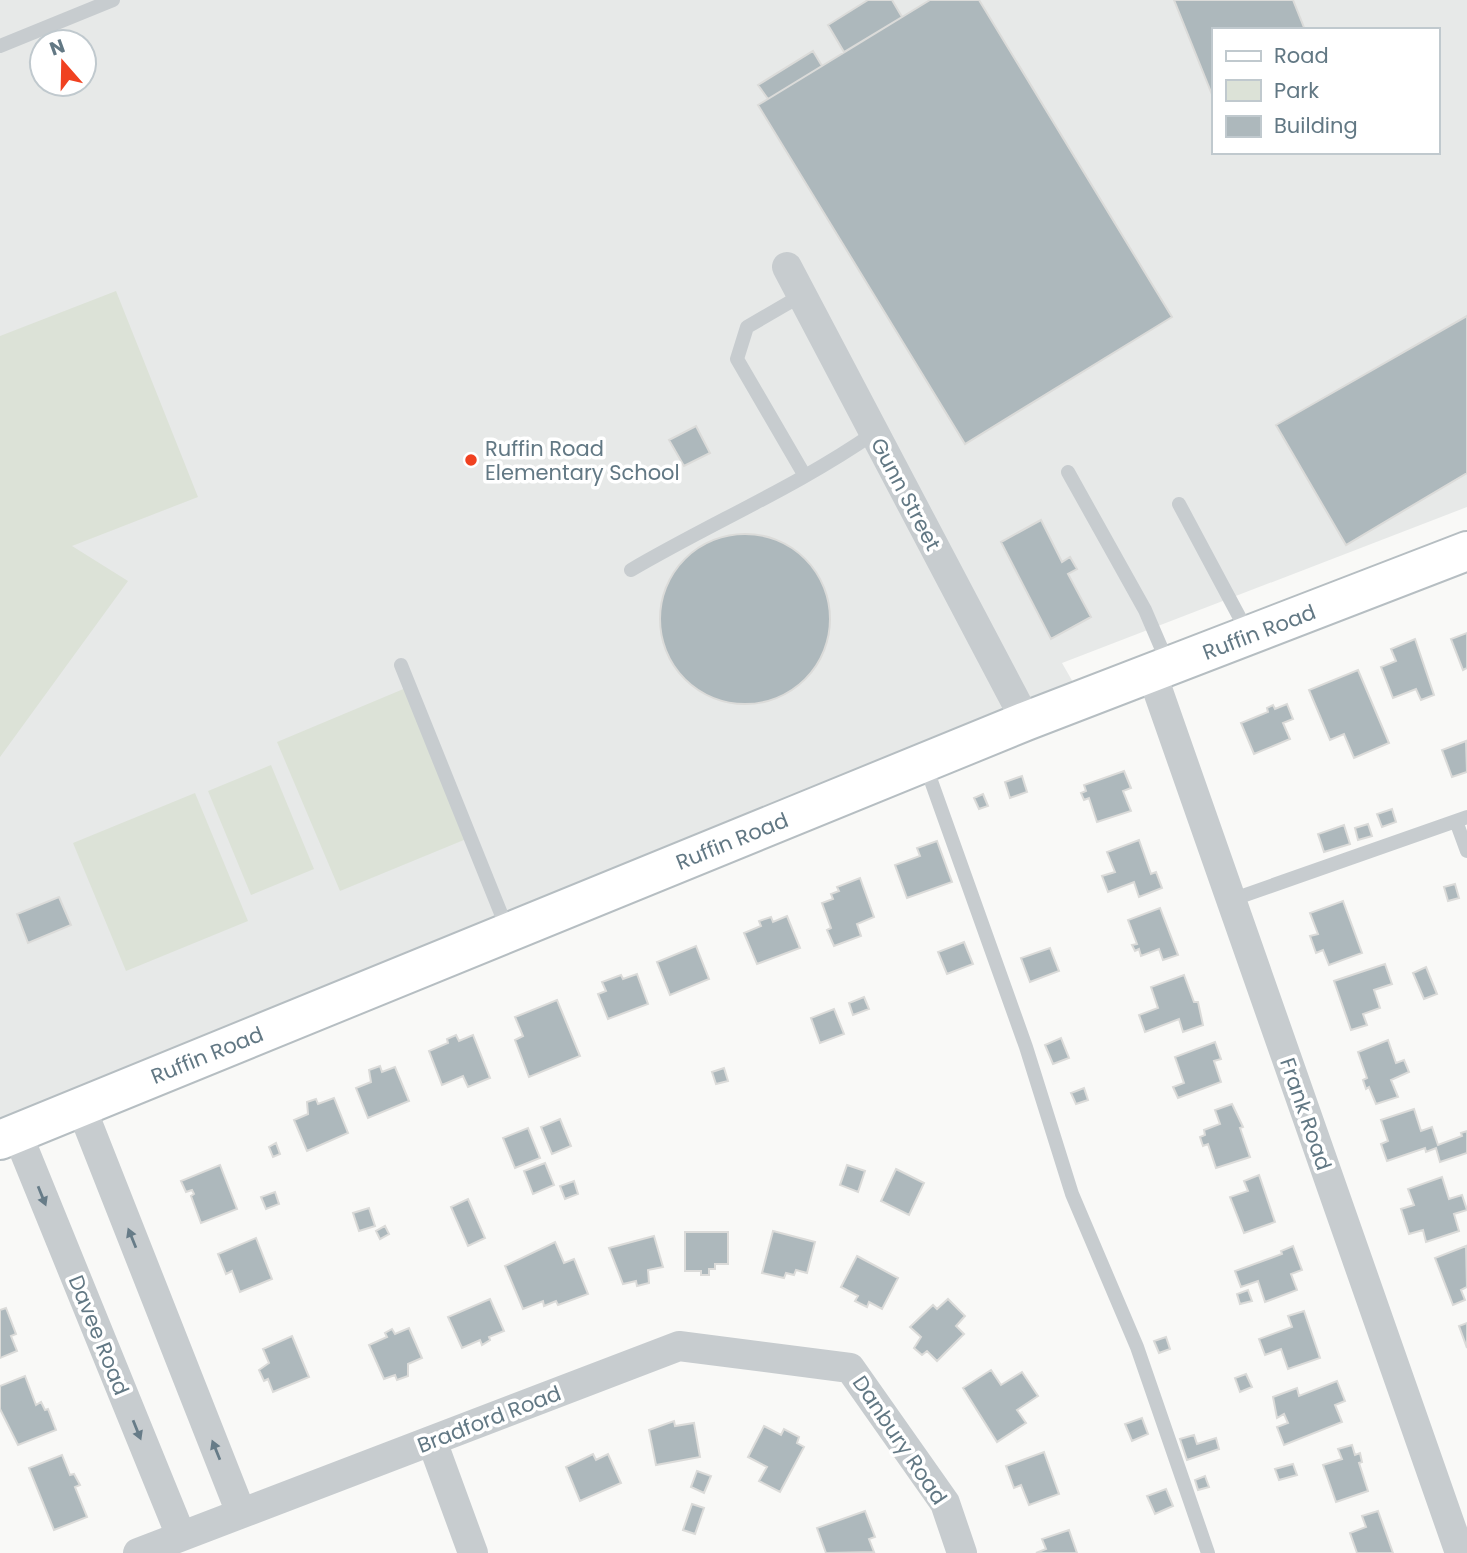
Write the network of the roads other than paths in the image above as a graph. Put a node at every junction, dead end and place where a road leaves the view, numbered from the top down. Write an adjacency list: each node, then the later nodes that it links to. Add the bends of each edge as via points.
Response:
1 (113, 0): 2 (lane)
2 (0, 46)
3 (787, 267): 4 (street, Gunn Street)
4 (802, 295): 5 (street, Gunn Street); 7 (lane, via 747,327 737,359)
5 (874, 433): 7 (lane); 14 (street, Gunn Street)
6 (1068, 472): 13 (lane, via 1145,610)
7 (805, 476): 10 (lane)
8 (1179, 505): 11 (lane)
9 (1467, 551): 11 (street, Ruffin Road)
10 (631, 570)
11 (1250, 636): 13 (street, Ruffin Road)
12 (401, 665): 19 (lane)
13 (1161, 671): 14 (street, Ruffin Road); 18 (street, Frank Road)
14 (1026, 721): 15 (street, Ruffin Road)
15 (924, 762): 19 (street, Ruffin Road); 29 (lane, via 1026,1046 1072,1194 1138,1347)
16 (1462, 819): 17 (lane); 18 (lane)
17 (1467, 851)
18 (1231, 900): 30 (street, Frank Road)
19 (508, 932): 20 (street, Ruffin Road)
20 (80, 1107): 21 (street, Ruffin Road); 24 (street, one-way to 20)
21 (8, 1136): 25 (street, Davee Road, one-way to 25)
22 (850, 1368): 23 (street, Bradford Road, via 679,1346); 28 (street, Danbury Road, via 945,1503)
23 (432, 1441): 24 (street, Bradford Road); 27 (street)
24 (241, 1513): 25 (street, Bradford Road)
25 (180, 1536): 26 (street, Bradford Road)
26 (138, 1553)
27 (473, 1553)
28 (962, 1553)
29 (1208, 1553)
30 (1460, 1553)

